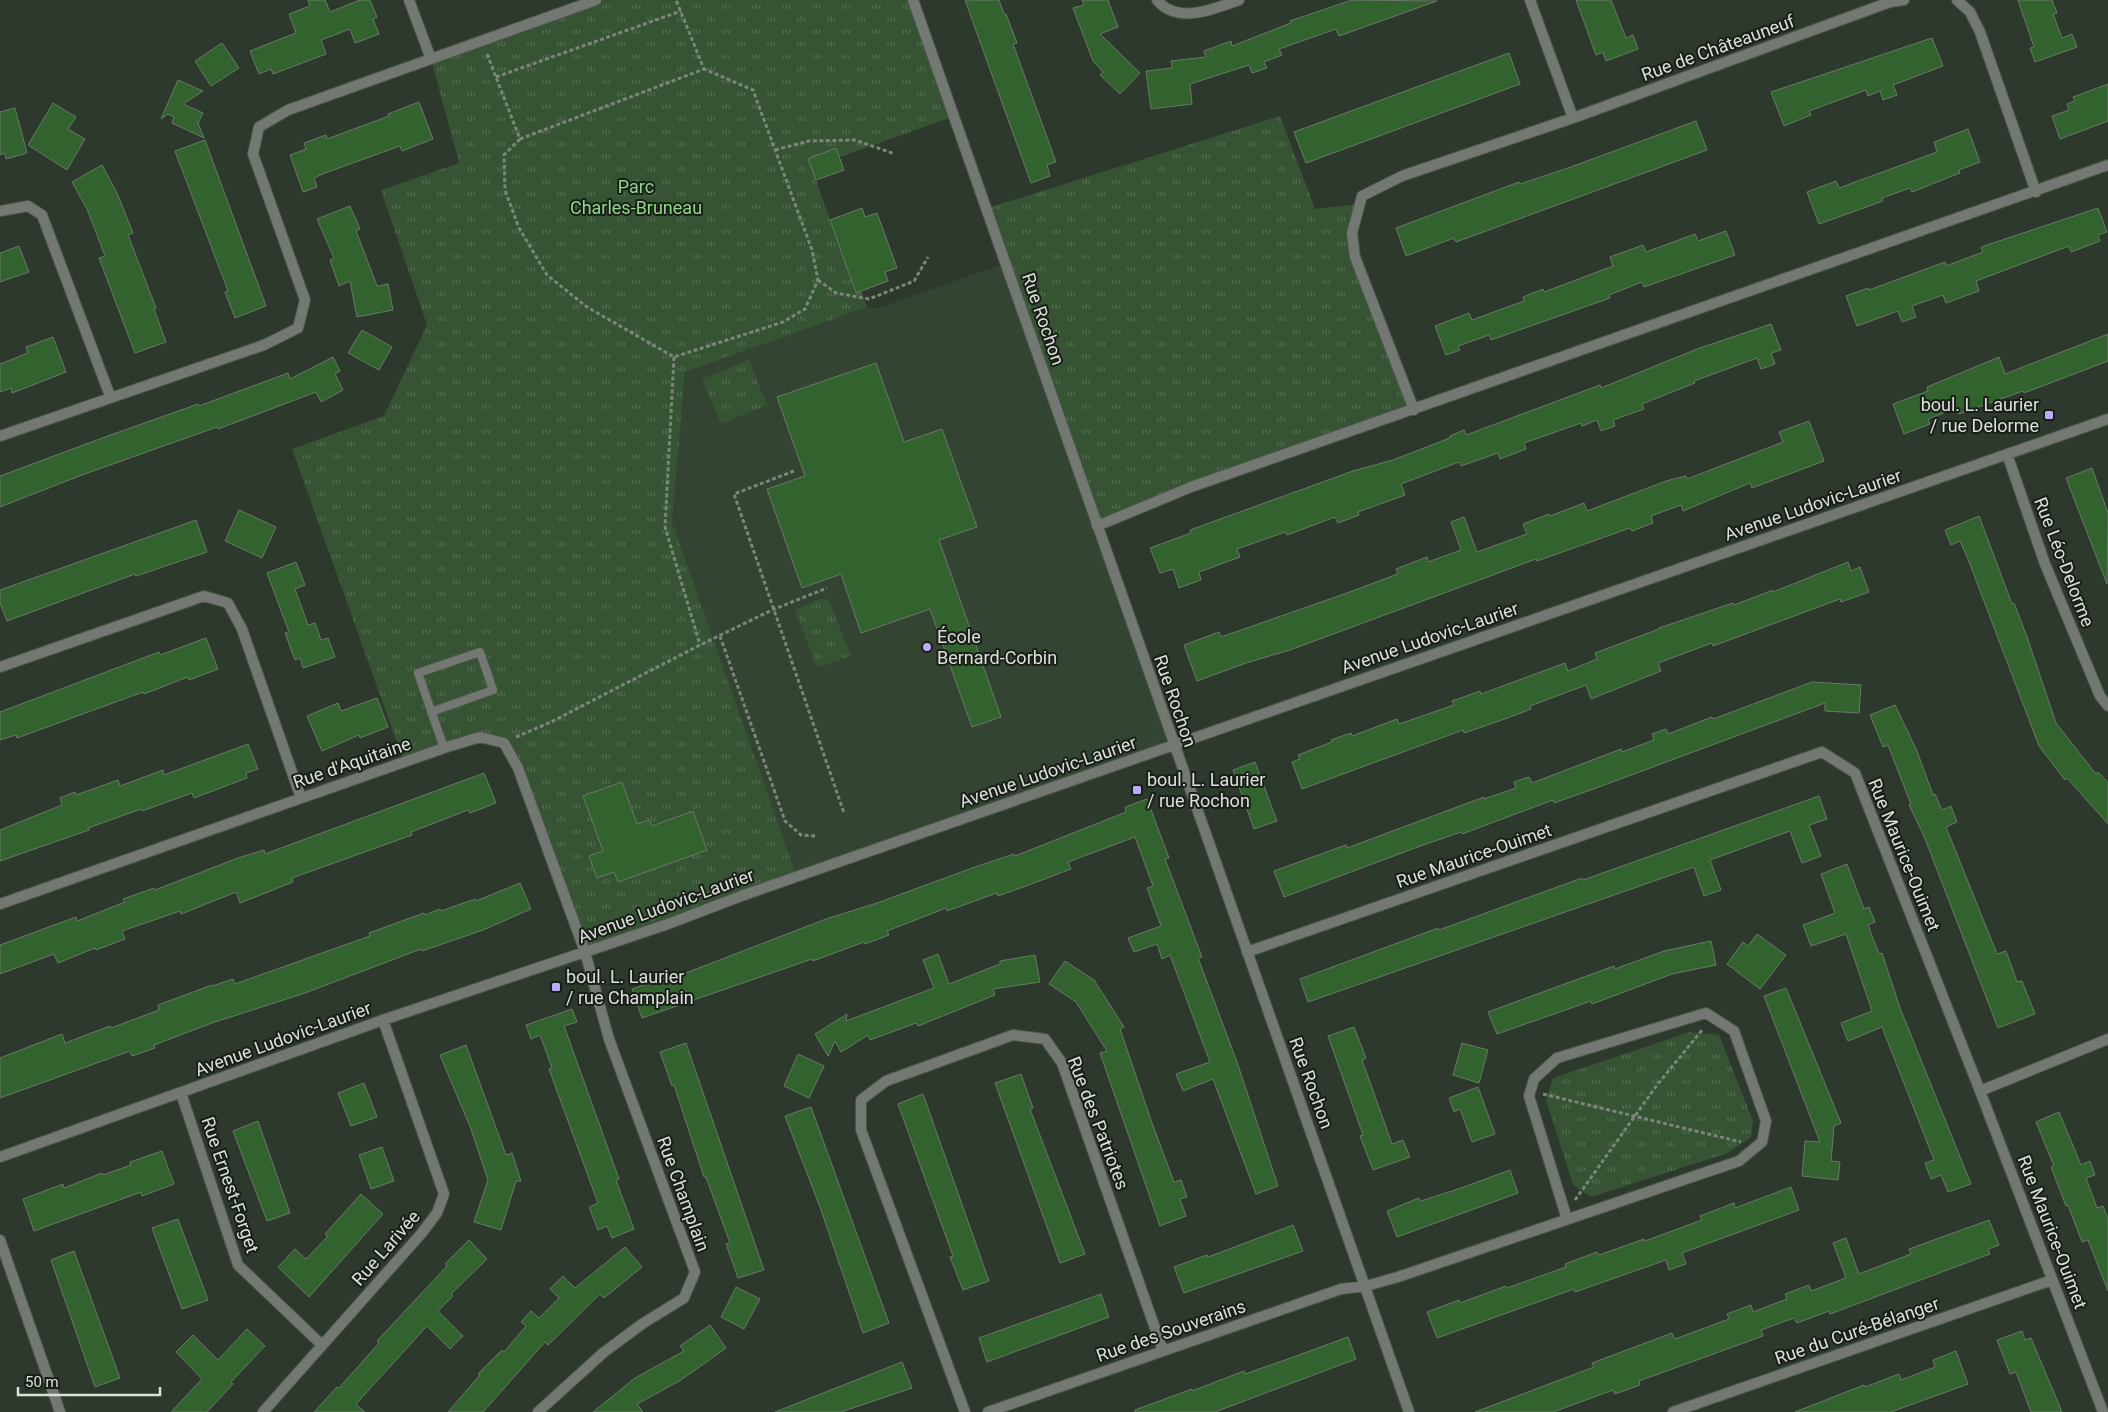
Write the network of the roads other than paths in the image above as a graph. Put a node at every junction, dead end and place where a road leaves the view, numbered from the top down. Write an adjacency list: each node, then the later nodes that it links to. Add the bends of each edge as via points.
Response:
1 (409, 0): 9 (street)
2 (596, 0): 9 (street)
3 (913, 0): 19 (street, Rue Rochon)
4 (1157, 0): 5 (street, via 1163,7 1183,15)
5 (1239, 0)
6 (1530, 0): 10 (street)
7 (1904, 0): 10 (street, Rue de Châteauneuf, via 1890,2)
8 (1957, 0): 12 (street, via 1970,12 1980,32)
9 (431, 59): 14 (street, via 288,110 259,127 253,154 305,300 298,328 264,345)
10 (1573, 118): 15 (street, Rue de Châteauneuf, via 1402,176 1362,196 1352,233 1355,257)
11 (2108, 166): 12 (street)
12 (2036, 192): 15 (street)
13 (0, 211): 14 (street, via 28,206 42,215)
14 (110, 396): 17 (street)
15 (1414, 410): 19 (street, via 1191,487)
16 (2108, 419): 18 (street, Avenue Ludovic-Laurier)
17 (0, 436)
18 (2008, 454): 21 (street, Rue Léo-Delorme, via 2045,564 2100,696); 23 (street, Avenue Ludovic-Laurier)
19 (1097, 526): 23 (street, Rue Rochon)
20 (0, 667): 25 (street, via 204,596 228,602 242,629)
21 (2108, 706)
22 (431, 712): 22 (lane, via 418,674 480,652 493,690); 24 (lane)
23 (1173, 744): 27 (street, Avenue Ludovic-Laurier); 28 (street, Rue Rochon)
24 (444, 748): 25 (street, Rue d'Aquitaine); 27 (street, Rue d'Aquitaine, via 480,737 504,743 518,768)
25 (301, 798): 26 (street, Rue d'Aquitaine)
26 (0, 904)
27 (585, 952): 29 (street, Avenue Ludovic-Laurier); 42 (street, Rue Champlain, via 609,1039 695,1272 684,1298 603,1353)
28 (1247, 952): 31 (street, Rue Maurice-Ouimet, via 1822,752 1855,773); 37 (street, Rue Rochon)
29 (383, 1020): 32 (street, Avenue Ludovic-Laurier); 38 (street, Rue Larivée, via 444,1194 437,1213 421,1234)
30 (2108, 1039): 31 (street)
31 (1980, 1091): 36 (street, Rue Maurice-Ouimet)
32 (181, 1093): 33 (street, Avenue Ludovic-Laurier); 38 (street, Rue Ernest-Forget, via 238,1265)
33 (0, 1157)
34 (1567, 1220): 34 (street, Rue des Souverains, via 1529,1096 1534,1079 1557,1058 1706,1013 1734,1031 1766,1120 1762,1142 1739,1161); 37 (street, Rue des Souverains)
35 (0, 1240): 40 (street)
36 (2052, 1280): 46 (street, Rue du Curé-Bélanger); 47 (street, Rue Maurice-Ouimet)
37 (1366, 1286): 39 (street, Rue des Souverains, via 1341,1289); 45 (street, Rue Rochon)
38 (322, 1345): 41 (street, Rue Larivée)
39 (1163, 1351): 43 (street, Rue des Patriotes, via 1062,1063 1045,1039 1012,1035 886,1080 861,1100 861,1130); 44 (street, Rue des Souverains)
40 (60, 1412)
41 (263, 1412)
42 (538, 1412)
43 (965, 1412)
44 (988, 1412)
45 (1409, 1412)
46 (1673, 1412)
47 (2103, 1412)

